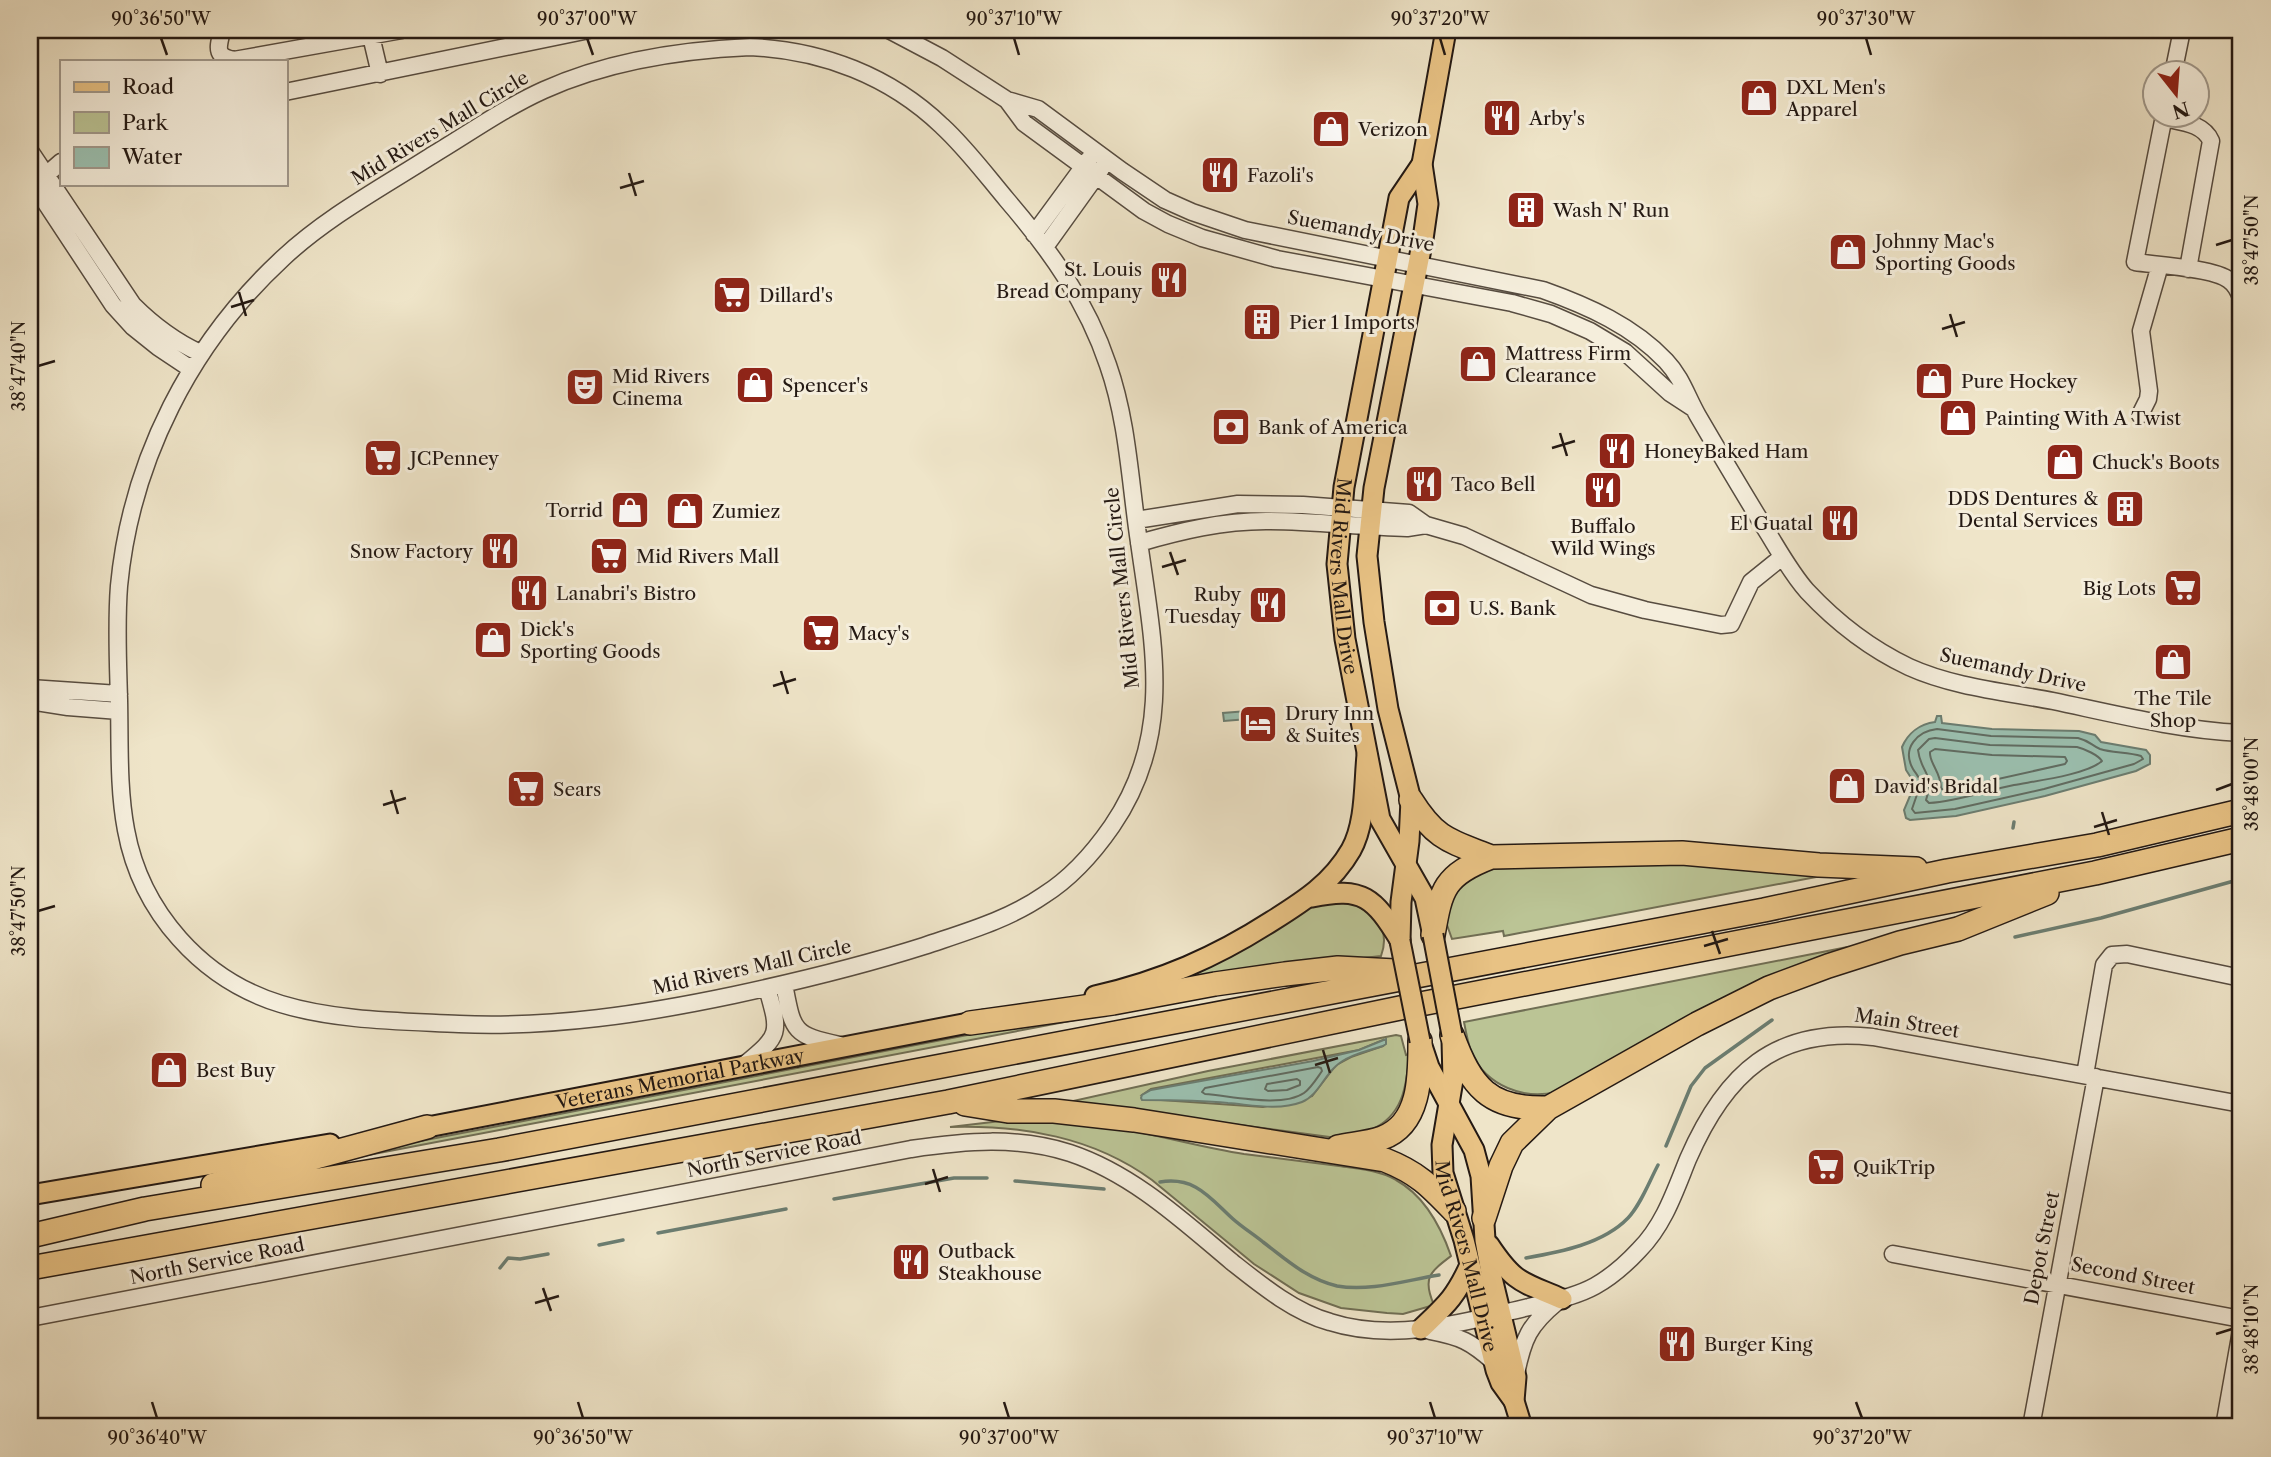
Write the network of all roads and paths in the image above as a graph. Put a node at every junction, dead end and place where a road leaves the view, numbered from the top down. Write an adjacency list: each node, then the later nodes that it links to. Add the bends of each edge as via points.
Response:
1 (222, 30): 7 (street, via 219,48 223,58 244,59)
2 (402, 30): 7 (street)
3 (589, 30): 9 (street)
4 (889, 30): 11 (street, Suemandy Drive)
5 (1446, 30): 17 (main road, Mid Rivers Mall Drive)
6 (2182, 30): 8 (street)
7 (371, 36): 9 (street)
8 (2176, 60)
9 (380, 74): 10 (street)
10 (287, 92)
11 (1007, 100): 15 (street, Suemandy Drive, via 1038,109); 18 (street, Suemandy Drive, via 1024,123)
12 (2161, 130): 23 (street, via 2135,262)
13 (2204, 130): 24 (street, via 2211,141)
14 (30, 151): 19 (street)
15 (1100, 155): 18 (street); 21 (street, Suemandy Drive, via 1166,200 1217,222)
16 (60, 163): 19 (street)
17 (1422, 164): 21 (main road, Mid Rivers Mall Drive, via 1399,198); 22 (main road, Mid Rivers Mall Drive, via 1428,204)
18 (1090, 172): 20 (street); 25 (street, Suemandy Drive, via 1144,211 1202,238 1277,259)
19 (34, 182): 28 (street, via 133,305 152,324); 29 (street, via 113,305 141,334)
20 (1040, 240): 28 (street, Mid Rivers Mall Circle, via 940,124 882,82 836,61 785,50 705,49 597,71 517,104 317,230 260,280); 34 (street, Mid Rivers Mall Circle, via 1087,312 1110,369)
21 (1388, 258): 22 (street, Suemandy Drive); 25 (main road, Mid Rivers Mall Drive)
22 (1417, 264): 26 (main road, Mid Rivers Mall Drive); 30 (street, Suemandy Drive, via 1544,290 1580,303 1620,324 1657,353 1684,383)
23 (2160, 265): 24 (street); 31 (street, via 2142,325 2149,391)
24 (2188, 270): 27 (street, via 2228,279)
25 (1383, 279): 26 (street, Suemandy Drive); 32 (main road, Mid Rivers Mall Drive)
26 (1413, 285): 30 (street, Suemandy Drive, via 1512,303 1590,331 1625,352); 33 (main road, Mid Rivers Mall Drive)
27 (2241, 298)
28 (200, 353): 29 (street, Mid Rivers Mall Circle)
29 (191, 369): 38 (street, Mid Rivers Mall Circle, via 144,468 128,528 117,617)
30 (1693, 408): 36 (street, Suemandy Drive)
31 (2140, 415)
32 (1341, 516): 33 (street); 34 (street, via 1272,503); 35 (street, via 1220,524); 42 (main road, Mid Rivers Mall Drive, via 1340,600)
33 (1371, 518): 36 (street, via 1407,528 1426,524 1464,536 1591,595 1721,625 1731,624 1751,582); 43 (main road, Mid Rivers Mall Drive, via 1367,556 1374,622 1388,709)
34 (1136, 520): 35 (street, Mid Rivers Mall Circle)
35 (1139, 543): 55 (street, Mid Rivers Mall Circle, via 1154,650 1155,706 1136,782 1107,834 1065,879 1002,918 890,957)
36 (1782, 557): 41 (street, Suemandy Drive, via 1826,610 1853,633 1910,667 1976,686)
37 (30, 688): 38 (street)
38 (119, 694): 40 (street, Mid Rivers Mall Circle)
39 (30, 701): 40 (street)
40 (119, 711): 56 (street, Mid Rivers Mall Circle, via 126,831 150,898 195,955 240,987 272,1001 362,1017 524,1024 642,1013)
41 (2241, 733)
42 (1367, 755): 47 (main road, Mid Rivers Mall Drive, via 1380,819); 50 (main road, Veterans Memorial Parkway, via 1360,825 1352,848 1334,875)
43 (1411, 800): 46 (highway, via 1422,818 1452,843); 47 (main road, Mid Rivers Mall Drive)
44 (2241, 811): 48 (highway, via 2097,845)
45 (2241, 839): 49 (highway)
46 (1491, 857): 48 (highway, via 1682,853); 51 (highway, via 1469,866 1448,883 1439,901)
47 (1406, 865): 51 (main road, Mid Rivers Mall Drive, via 1424,898); 52 (main road, Mid Rivers Mall Drive)
48 (1947, 871): 53 (highway)
49 (2095, 873): 63 (highway, via 1400,1008); 66 (highway, via 1958,929 1888,947 1769,988)
50 (1310, 898): 52 (main road, Veterans Memorial Parkway, via 1335,892 1368,900 1385,916); 57 (main road, Veterans Memorial Parkway, via 1209,958 1163,977)
51 (1433, 935): 58 (main road, Mid Rivers Mall Drive, bridge)
52 (1400, 941): 59 (main road, Mid Rivers Mall Drive, bridge)
53 (1433, 973): 57 (highway, via 1338,968); 70 (highway, via 499,1150)
54 (2241, 978): 62 (street, Depot Street, via 2127,954 2112,956 2104,965)
55 (785, 984): 56 (street, Mid Rivers Mall Circle); 60 (street, via 793,1023 800,1033)
56 (767, 988): 61 (street, via 776,1028 773,1039)
57 (970, 1023): 60 (main road, Veterans Memorial Parkway)
58 (1452, 1035): 64 (main road, Mid Rivers Mall Drive, via 1453,1080); 66 (highway, via 1464,1069 1493,1098 1517,1107)
59 (1420, 1041): 64 (main road, Mid Rivers Mall Drive); 68 (highway, via 1418,1093 1401,1125 1383,1138)
60 (846, 1046): 61 (main road, Veterans Memorial Parkway)
61 (743, 1066): 67 (main road, Veterans Memorial Parkway)
62 (2091, 1076): 65 (street, Main Street); 77 (street, Depot Street); 78 (street, Main Street, via 1852,1034 1786,1047 1749,1069 1720,1099 1666,1212 1641,1248 1595,1286)
63 (948, 1102): 68 (highway, via 1134,1120); 76 (highway)
64 (1448, 1104): 71 (main road, Mid Rivers Mall Drive, via 1443,1173); 72 (main road, Mid Rivers Mall Drive, via 1474,1150)
65 (2241, 1104)
66 (1548, 1108): 72 (highway, via 1512,1143 1501,1166)
67 (427, 1127): 69 (main road, Veterans Memorial Parkway); 70 (highway, via 188,1192)
68 (1328, 1149): 71 (highway, via 1410,1170)
69 (30, 1195)
70 (145, 1209): 73 (highway)
71 (1454, 1211): 75 (main road, Mid Rivers Mall Drive)
72 (1485, 1229): 78 (main road, via 1511,1275); 79 (main road, Mid Rivers Mall Drive)
73 (30, 1236)
74 (1893, 1254): 77 (street, Second Street)
75 (1470, 1265): 79 (main road, Mid Rivers Mall Drive); 82 (main road, via 1450,1302)
76 (30, 1269)
77 (2057, 1283): 81 (street, Second Street); 88 (street, Depot Street)
78 (1562, 1299): 79 (street, Main Street); 85 (street, via 1528,1332)
79 (1491, 1316): 82 (street, North Service Road); 84 (main road, Mid Rivers Mall Drive); 85 (main road, Mid Rivers Mall Drive)
80 (30, 1318): 82 (street, North Service Road, via 911,1149 998,1140 1037,1144 1109,1170 1163,1206 1254,1280 1329,1322 1379,1330)
81 (2241, 1319)
82 (1421, 1329): 84 (street, via 1468,1341)
83 (2241, 1331): 89 (street)
84 (1494, 1362): 86 (main road, Mid Rivers Mall Drive)
85 (1516, 1377): 86 (main road, Mid Rivers Mall Drive)
86 (1514, 1401): 87 (main road, Mid Rivers Mall Drive)
87 (1522, 1427)
88 (2031, 1427)
89 (2224, 1427)

